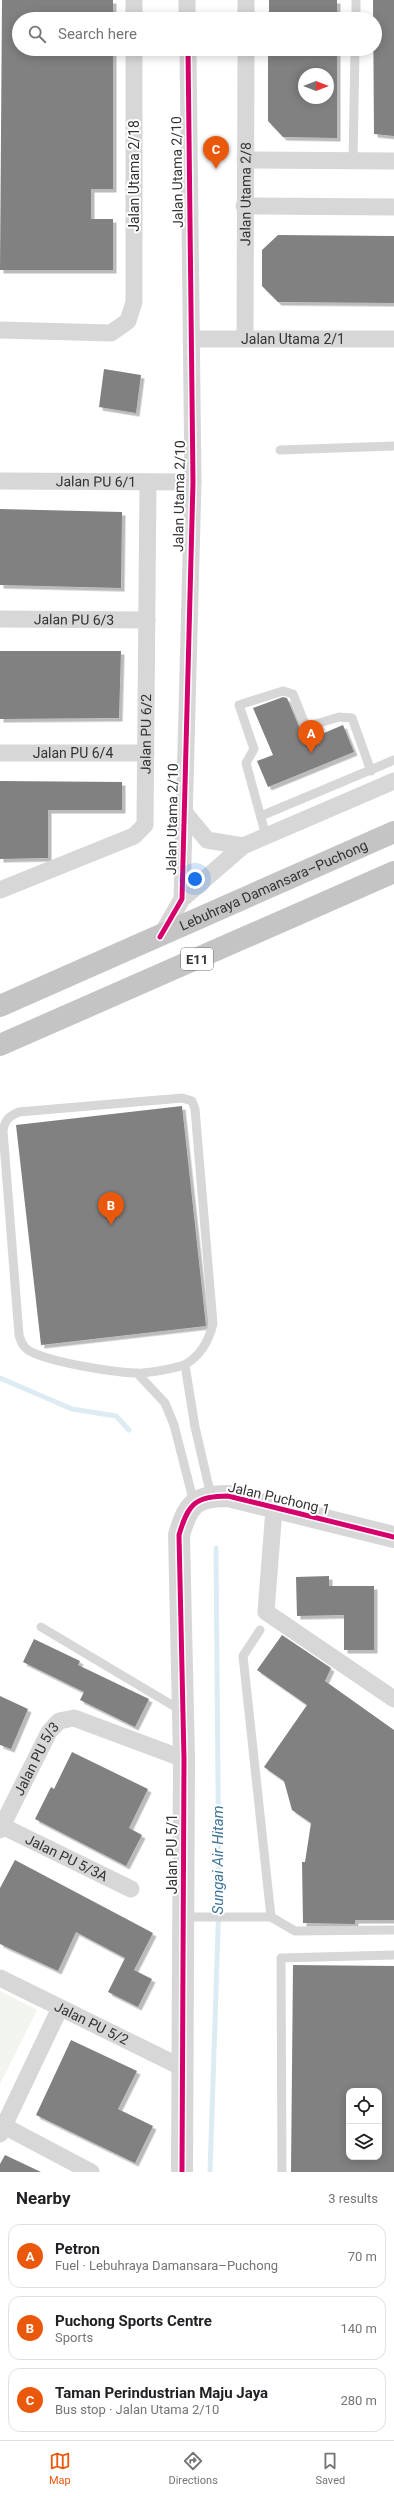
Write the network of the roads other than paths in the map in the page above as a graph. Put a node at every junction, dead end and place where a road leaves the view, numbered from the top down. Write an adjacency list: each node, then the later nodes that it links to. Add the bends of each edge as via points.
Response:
1 (134, 0): 5 (street)
2 (187, 0): 6 (street)
3 (246, 0): 7 (street)
4 (356, 0): 8 (lane)
5 (134, 12)
6 (187, 12)
7 (246, 12)
8 (356, 12)
9 (134, 56): 18 (street, Jalan Utama 2/18, via 134,302 128,321 111,333)
10 (188, 56): 20 (street, Jalan Utama 2/10)
11 (246, 56): 13 (street, Jalan Utama 2/8)
12 (355, 56): 14 (lane)
13 (245, 160): 14 (street); 16 (street, Jalan Utama 2/8)
14 (353, 161): 15 (street)
15 (394, 161)
16 (244, 206): 17 (street); 19 (street, Jalan Utama 2/8)
17 (394, 207)
18 (0, 330)
19 (245, 338): 20 (street, Jalan Utama 2/1); 21 (street, Jalan Utama 2/1)
20 (192, 339): 26 (street, Jalan Utama 2/10)
21 (394, 339)
22 (394, 446): 23 (lane)
23 (280, 450)
24 (0, 481): 25 (street, Jalan PU 6/1)
25 (148, 482): 26 (street, Jalan PU 6/1); 28 (street, Jalan PU 6/2)
26 (193, 482): 34 (street, Jalan Utama 2/10)
27 (0, 619): 28 (street, Jalan PU 6/3)
28 (147, 620): 30 (street, Jalan PU 6/2)
29 (0, 753): 30 (street, Jalan PU 6/4)
30 (146, 753): 40 (street, Jalan PU 6/2, via 145,820 139,834)
31 (394, 760): 32 (lane)
32 (371, 771): 35 (lane); 35 (lane, via 352,718 339,717 306,727 293,694 283,691 239,705 254,749 246,763)
33 (394, 782): 37 (street)
34 (184, 812): 38 (street, Jalan Utama 2/10, via 207,840); 41 (street, Jalan Utama 2/10)
35 (261, 816): 37 (lane)
36 (394, 832): 42 (highway, Lebuhraya Damansara–Puchong / E11)
37 (266, 836): 38 (street)
38 (243, 846): 41 (street)
39 (394, 872): 44 (highway, E11)
40 (0, 890)
41 (182, 899): 42 (street, Jalan Utama 2/10)
42 (160, 937): 43 (highway, Lebuhraya Damansara–Puchong / E11)
43 (0, 1006)
44 (0, 1045)
45 (185, 1365): 46 (lane); 46 (lane, via 210,1337 213,1324 195,1109 192,1101 182,1098 19,1112 10,1115 3,1130 21,1343 27,1350 45,1357); 47 (lane)
46 (137, 1373): 47 (lane, via 165,1403)
47 (203, 1499): 48 (street, Jalan Puchong 1, via 228,1496); 53 (street, Jalan PU 5/1, via 185,1516 179,1535)
48 (274, 1509): 49 (street, Jalan Puchong 1); 52 (street, via 266,1612)
49 (394, 1537)
50 (41, 1627): 53 (lane)
51 (260, 1630): 58 (lane, via 243,1656)
52 (394, 1700)
53 (183, 1711): 54 (street, Jalan PU 5/1)
54 (184, 1759): 55 (street, Jalan PU 5/3, via 74,1718 59,1721 49,1732); 57 (street, Jalan PU 5/1)
55 (0, 1827): 56 (street, Jalan PU 5/3A)
56 (132, 1889)
57 (193, 1917): 58 (lane); 63 (street, Jalan PU 5/1)
58 (271, 1917): 59 (lane, via 295,1931)
59 (394, 1930)
60 (394, 1956): 67 (lane, via 281,1958)
61 (0, 1978): 62 (street, Jalan PU 5/2)
62 (60, 2008): 63 (street, Jalan PU 5/2); 64 (street)
63 (183, 2068): 66 (street, Jalan PU 5/1)
64 (2, 2130): 65 (street)
65 (91, 2172)
66 (182, 2172)
67 (282, 2172)

